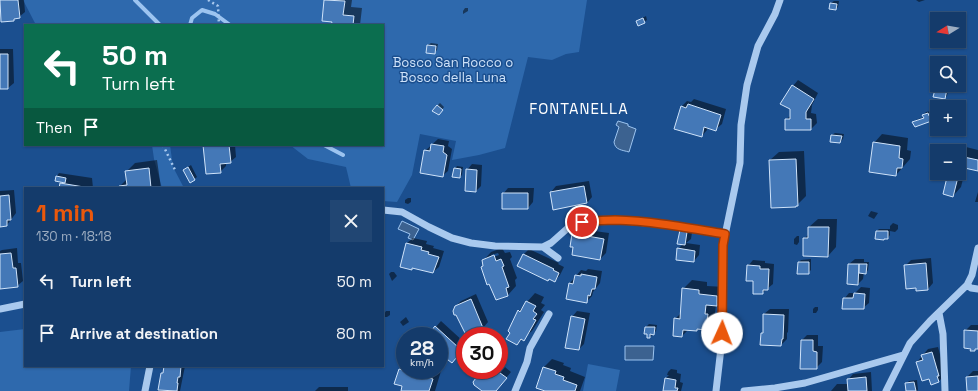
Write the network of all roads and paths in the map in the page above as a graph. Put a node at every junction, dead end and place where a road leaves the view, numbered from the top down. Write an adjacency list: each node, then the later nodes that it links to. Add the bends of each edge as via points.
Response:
1 (208, 0): 3 (path, via 218,6)
2 (780, 0): 7 (street, via 758,46 747,85 741,125 740,162)
3 (219, 24)
4 (163, 146): 5 (path)
5 (176, 172)
6 (384, 210): 8 (street, via 402,212 452,238 495,246)
7 (725, 234): 8 (street, via 680,226 614,220 582,222 569,227); 21 (street, via 723,317)
8 (543, 247): 10 (street)
9 (978, 248): 11 (street)
10 (558, 258)
11 (967, 285): 12 (street); 15 (street)
12 (978, 289)
13 (24, 304): 14 (street)
14 (0, 309)
15 (939, 313): 17 (street); 24 (street, via 943,334)
16 (549, 314): 20 (street, via 530,348 528,362)
17 (903, 354): 22 (street, via 805,383); 23 (street)
18 (150, 367): 19 (street)
19 (145, 391)
20 (515, 391)
21 (716, 391)
22 (744, 391)
23 (886, 391)
24 (945, 391)

